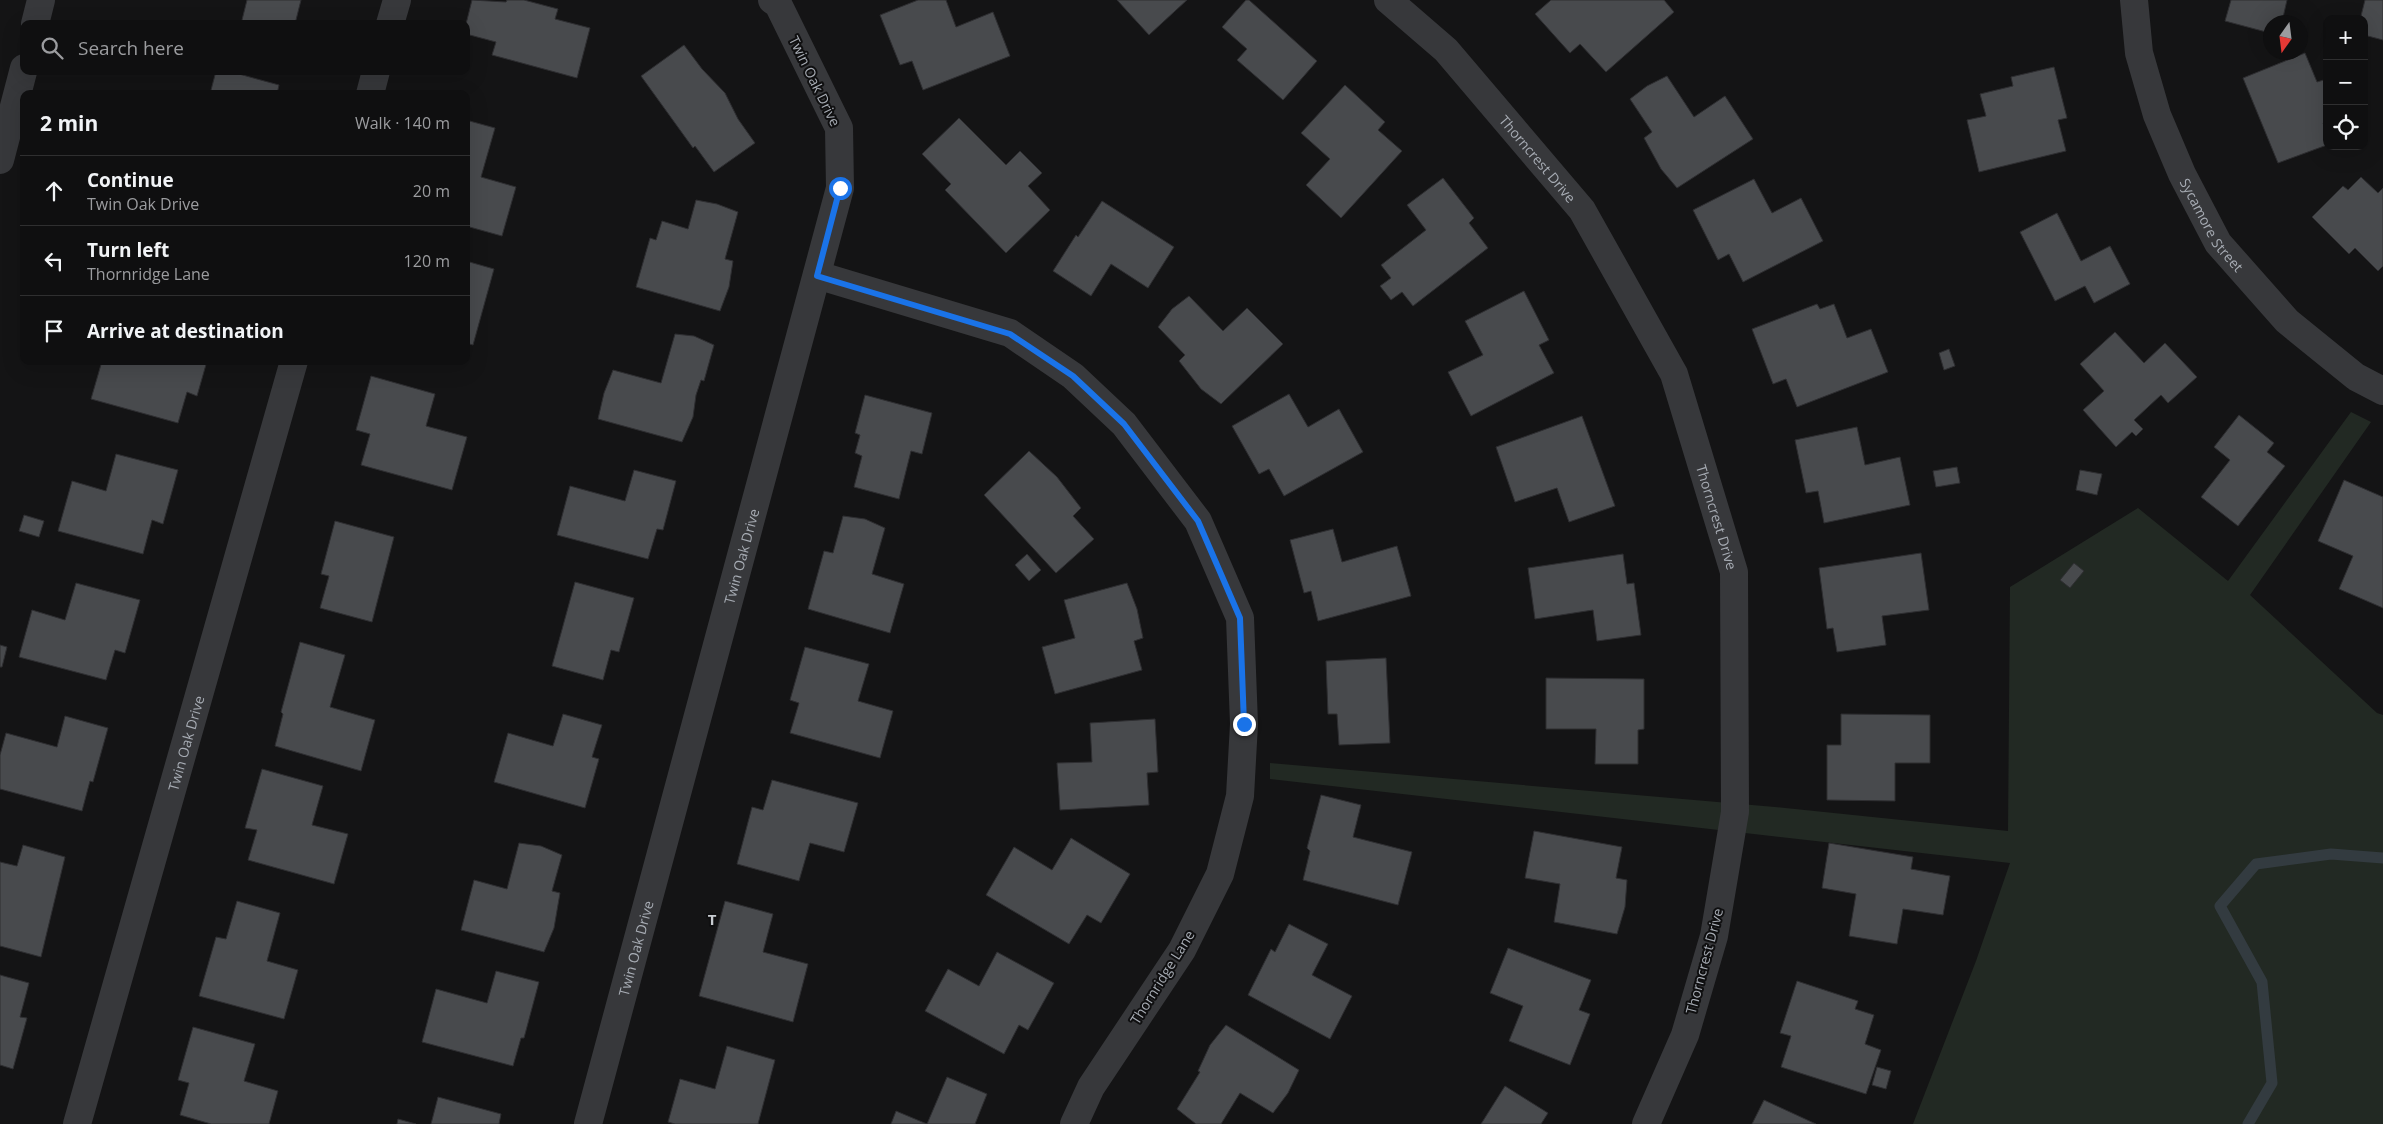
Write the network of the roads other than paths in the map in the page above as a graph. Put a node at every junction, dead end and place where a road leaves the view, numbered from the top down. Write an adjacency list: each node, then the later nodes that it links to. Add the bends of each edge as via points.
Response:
1 (41, 0): 6 (street)
2 (397, 0): 7 (street)
3 (772, 0): 12 (street, Twin Oak Drive, via 778,4 839,128 840,188)
4 (1388, 0): 18 (street, Thorncrest Drive, via 1446,50 1582,210 1674,374 1734,572 1735,812 1714,936 1685,1035)
5 (2134, 0): 14 (street, Sycamore Street, via 2139,53 2157,115 2182,174 2218,243 2287,321 2356,378)
6 (36, 20)
7 (391, 20)
8 (22, 75): 11 (street)
9 (375, 75): 10 (street)
10 (371, 90)
11 (0, 160)
12 (817, 276): 16 (street, Twin Oak Drive); 17 (street, Thornridge Lane, via 1010,334 1073,376 1124,424 1198,521 1240,618 1244,724 1240,796 1220,874 1182,950 1091,1087)
13 (293, 365): 15 (street, Twin Oak Drive)
14 (2383, 391)
15 (77, 1124)
16 (588, 1124)
17 (1074, 1124)
18 (1646, 1124)

